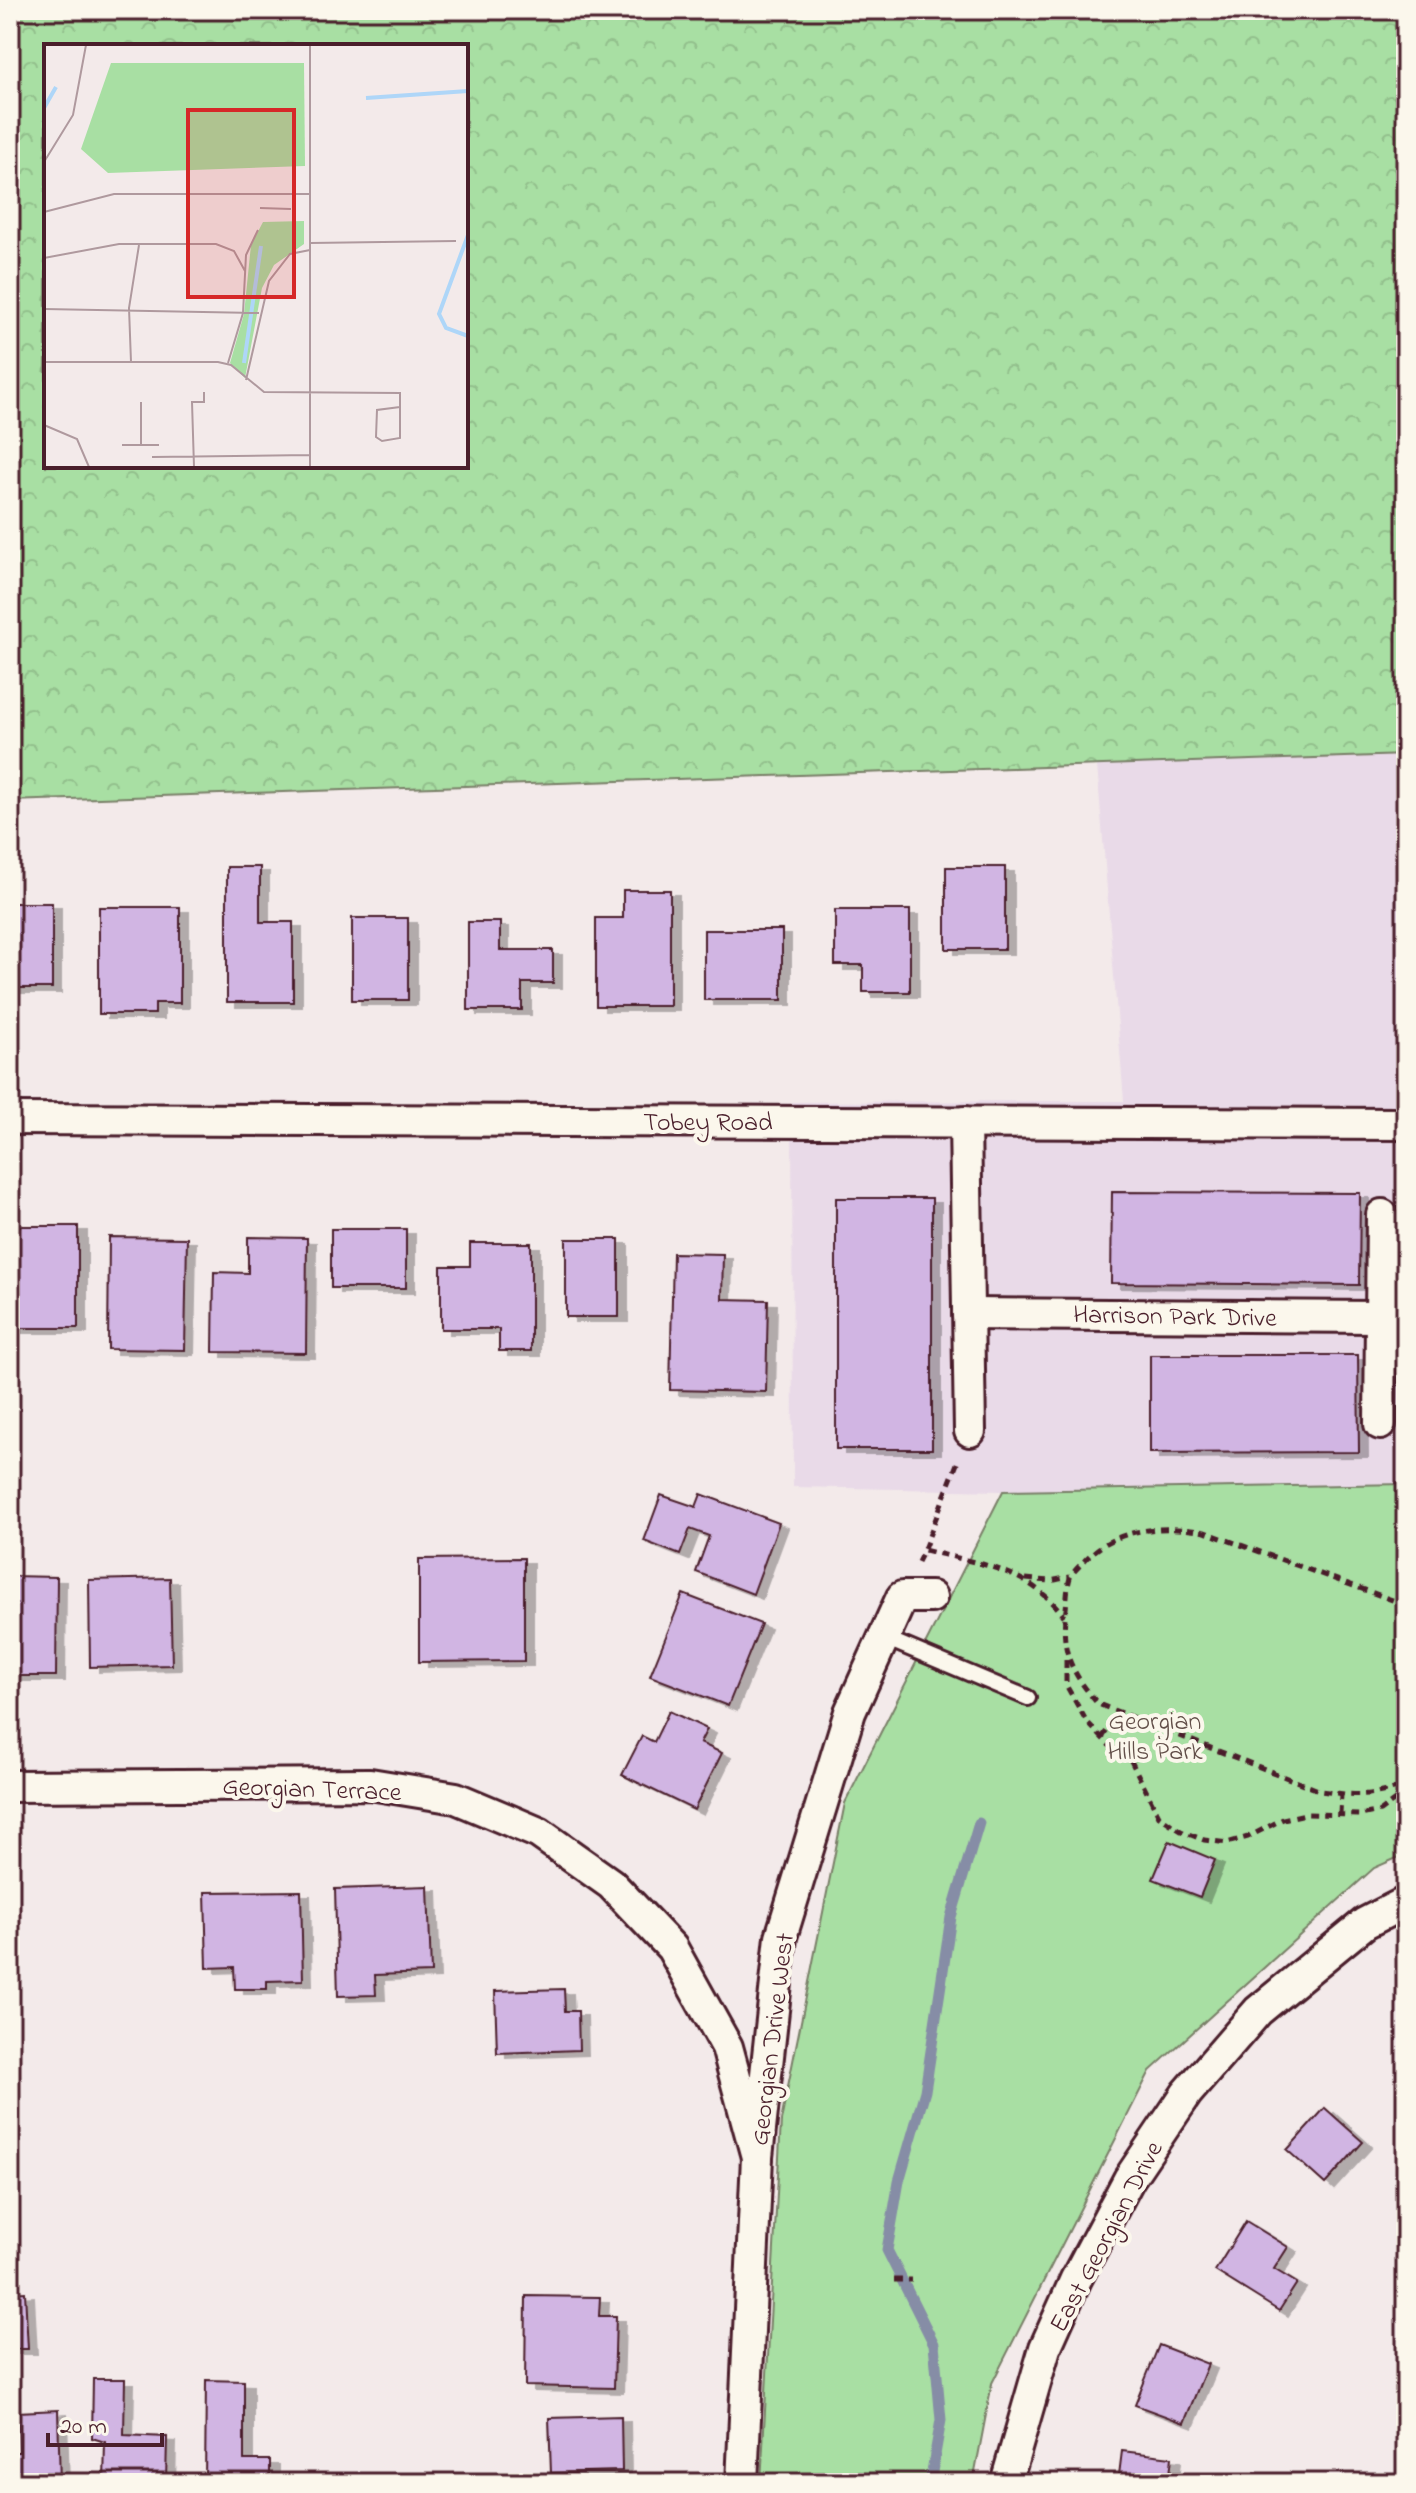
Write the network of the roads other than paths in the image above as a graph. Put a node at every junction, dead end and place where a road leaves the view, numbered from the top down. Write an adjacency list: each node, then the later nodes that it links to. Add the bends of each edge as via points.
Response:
1 (10, 1119): 2 (street, Tobey Road)
2 (965, 1122): 3 (street, Tobey Road); 5 (street)
3 (1406, 1124)
4 (1382, 1215): 6 (street)
5 (968, 1314): 6 (street, Harrison Park Drive); 8 (street)
6 (1381, 1317): 7 (street)
7 (1380, 1424)
8 (970, 1431)
9 (916, 1597): 10 (street, Georgian Drive West)
10 (883, 1637): 11 (lane); 14 (street, Georgian Drive West, via 850,1712 781,1937)
11 (1028, 1698)
12 (10, 1786): 14 (street, Georgian Terrace, via 370,1784 456,1798 539,1833 611,1884 672,1948 727,2047)
13 (1406, 1902): 16 (street, East Georgian Drive, via 1365,1923 1258,2011 1187,2093 1129,2179 1076,2279 1045,2348)
14 (757, 2157): 15 (street, Georgian Drive West)
15 (742, 2483)
16 (1006, 2483)

